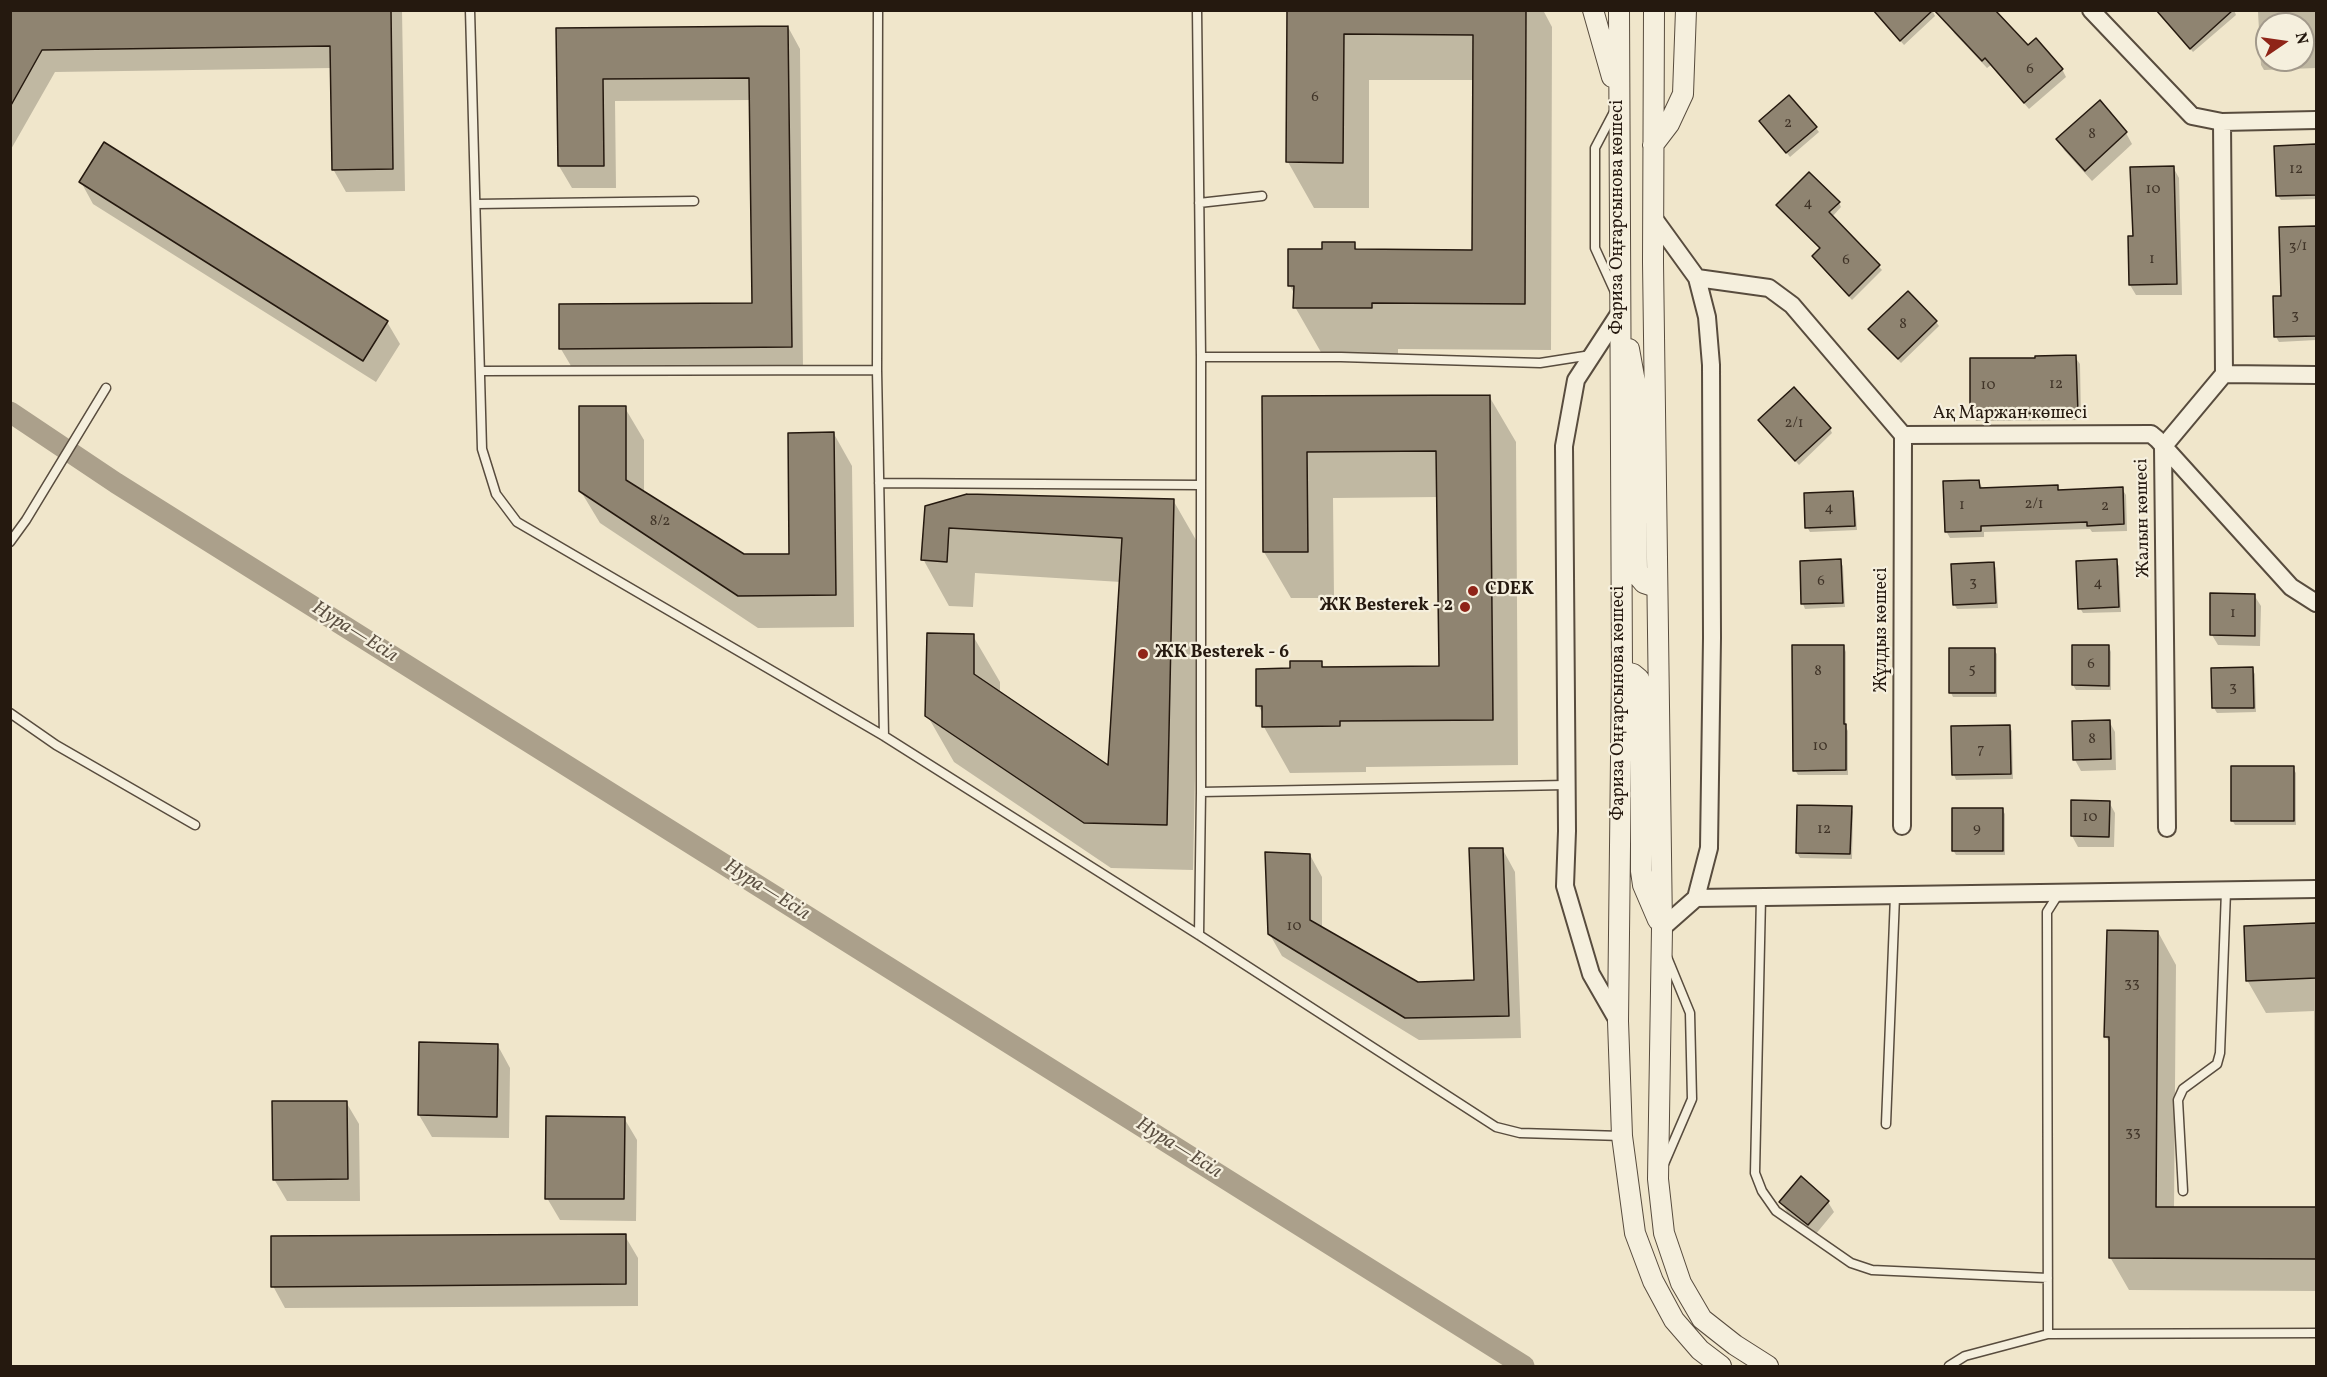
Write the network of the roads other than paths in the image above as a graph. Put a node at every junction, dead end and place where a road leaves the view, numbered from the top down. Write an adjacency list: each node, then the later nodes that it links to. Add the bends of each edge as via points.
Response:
1 (470, 10): 16 (lane)
2 (878, 10): 22 (lane)
3 (1197, 10): 15 (lane)
4 (1593, 10): 9 (street)
5 (1619, 10): 9 (street, Фариза Оңғарсынова көшесі)
6 (1654, 10): 12 (street, Фариза Оңғарсынова көшесі)
7 (1686, 10): 12 (street, via 1683,93 1669,124)
8 (2091, 10): 11 (street, via 2192,116)
9 (1619, 101): 19 (street, Фариза Оңғарсынова көшесі)
10 (2316, 120): 11 (street)
11 (2222, 122): 24 (street)
12 (1653, 145): 17 (street, Фариза Оңғарсынова көшесі)
13 (1262, 196): 15 (lane)
14 (694, 201): 16 (lane)
15 (1199, 203): 21 (lane)
16 (476, 204): 23 (lane)
17 (1655, 220): 18 (street); 32 (street, Фариза Оңғарсынова көшесі)
18 (1697, 278): 27 (street, via 1768,288 1792,305); 47 (street, via 1707,317 1711,365 1712,638 1709,848)
19 (1619, 308): 20 (street); 32 (street, via 1635,382 1637,569 1644,583); 34 (street, Фариза Оңғарсынова көшесі)
20 (1591, 355): 21 (lane, via 1540,363); 37 (street, via 1576,380 1564,446)
21 (1201, 357): 30 (lane)
22 (877, 370): 23 (lane); 29 (lane)
23 (480, 371): 36 (lane, via 482,449 496,494 517,522)
24 (2224, 374): 25 (street); 28 (street, Жалын көшесі)
25 (2316, 375)
26 (106, 388): 31 (lane)
27 (1903, 435): 28 (street, Ақ Маржан көшесі, via 2151,434); 40 (street, Жұлдыз көшесі)
28 (2163, 447): 33 (street, Ақ Маржан көшесі, via 2291,587); 41 (street, Жалын көшесі)
29 (879, 483): 30 (lane); 36 (lane)
30 (1201, 485): 38 (lane)
31 (10, 542)
32 (1656, 587): 49 (street, Фариза Оңғарсынова көшесі)
33 (2316, 603)
34 (1622, 671): 49 (street, via 1639,679 1641,871); 50 (street, Фариза Оңғарсынова көшесі)
35 (10, 713): 39 (lane, via 56,746)
36 (884, 736): 48 (lane)
37 (1566, 785): 38 (lane); 50 (street, via 1565,886 1591,974)
38 (1201, 792): 48 (lane)
39 (195, 825)
40 (1902, 826)
41 (2167, 828)
42 (2316, 890): 43 (street)
43 (2226, 891): 44 (street); 54 (lane, via 2220,1053 2217,1064 2183,1089 2178,1100)
44 (2059, 893): 45 (street); 55 (lane, via 2047,912)
45 (1895, 896): 46 (street); 51 (lane)
46 (1761, 897): 47 (street); 55 (lane, via 1755,1173 1776,1210 1851,1263 1872,1270)
47 (1696, 898): 49 (street)
48 (1199, 935): 52 (lane, via 1496,1127 1520,1133)
49 (1662, 935): 53 (street, Фариза Оңғарсынова көшесі); 53 (lane, via 1690,1013 1692,1099)
50 (1618, 1021): 52 (street, Фариза Оңғарсынова көшесі)
51 (1886, 1124)
52 (1622, 1136): 58 (street, Фариза Оңғарсынова көшесі, via 1635,1233 1653,1281 1674,1320 1700,1350)
53 (1658, 1179): 59 (street, Фариза Оңғарсынова көшесі, via 1664,1233 1681,1283 1702,1319)
54 (2183, 1191)
55 (2048, 1278): 57 (lane)
56 (2316, 1333): 57 (lane)
57 (2048, 1335): 60 (lane, via 1965,1356)
58 (1721, 1366)
59 (1768, 1366)
60 (1949, 1366)

